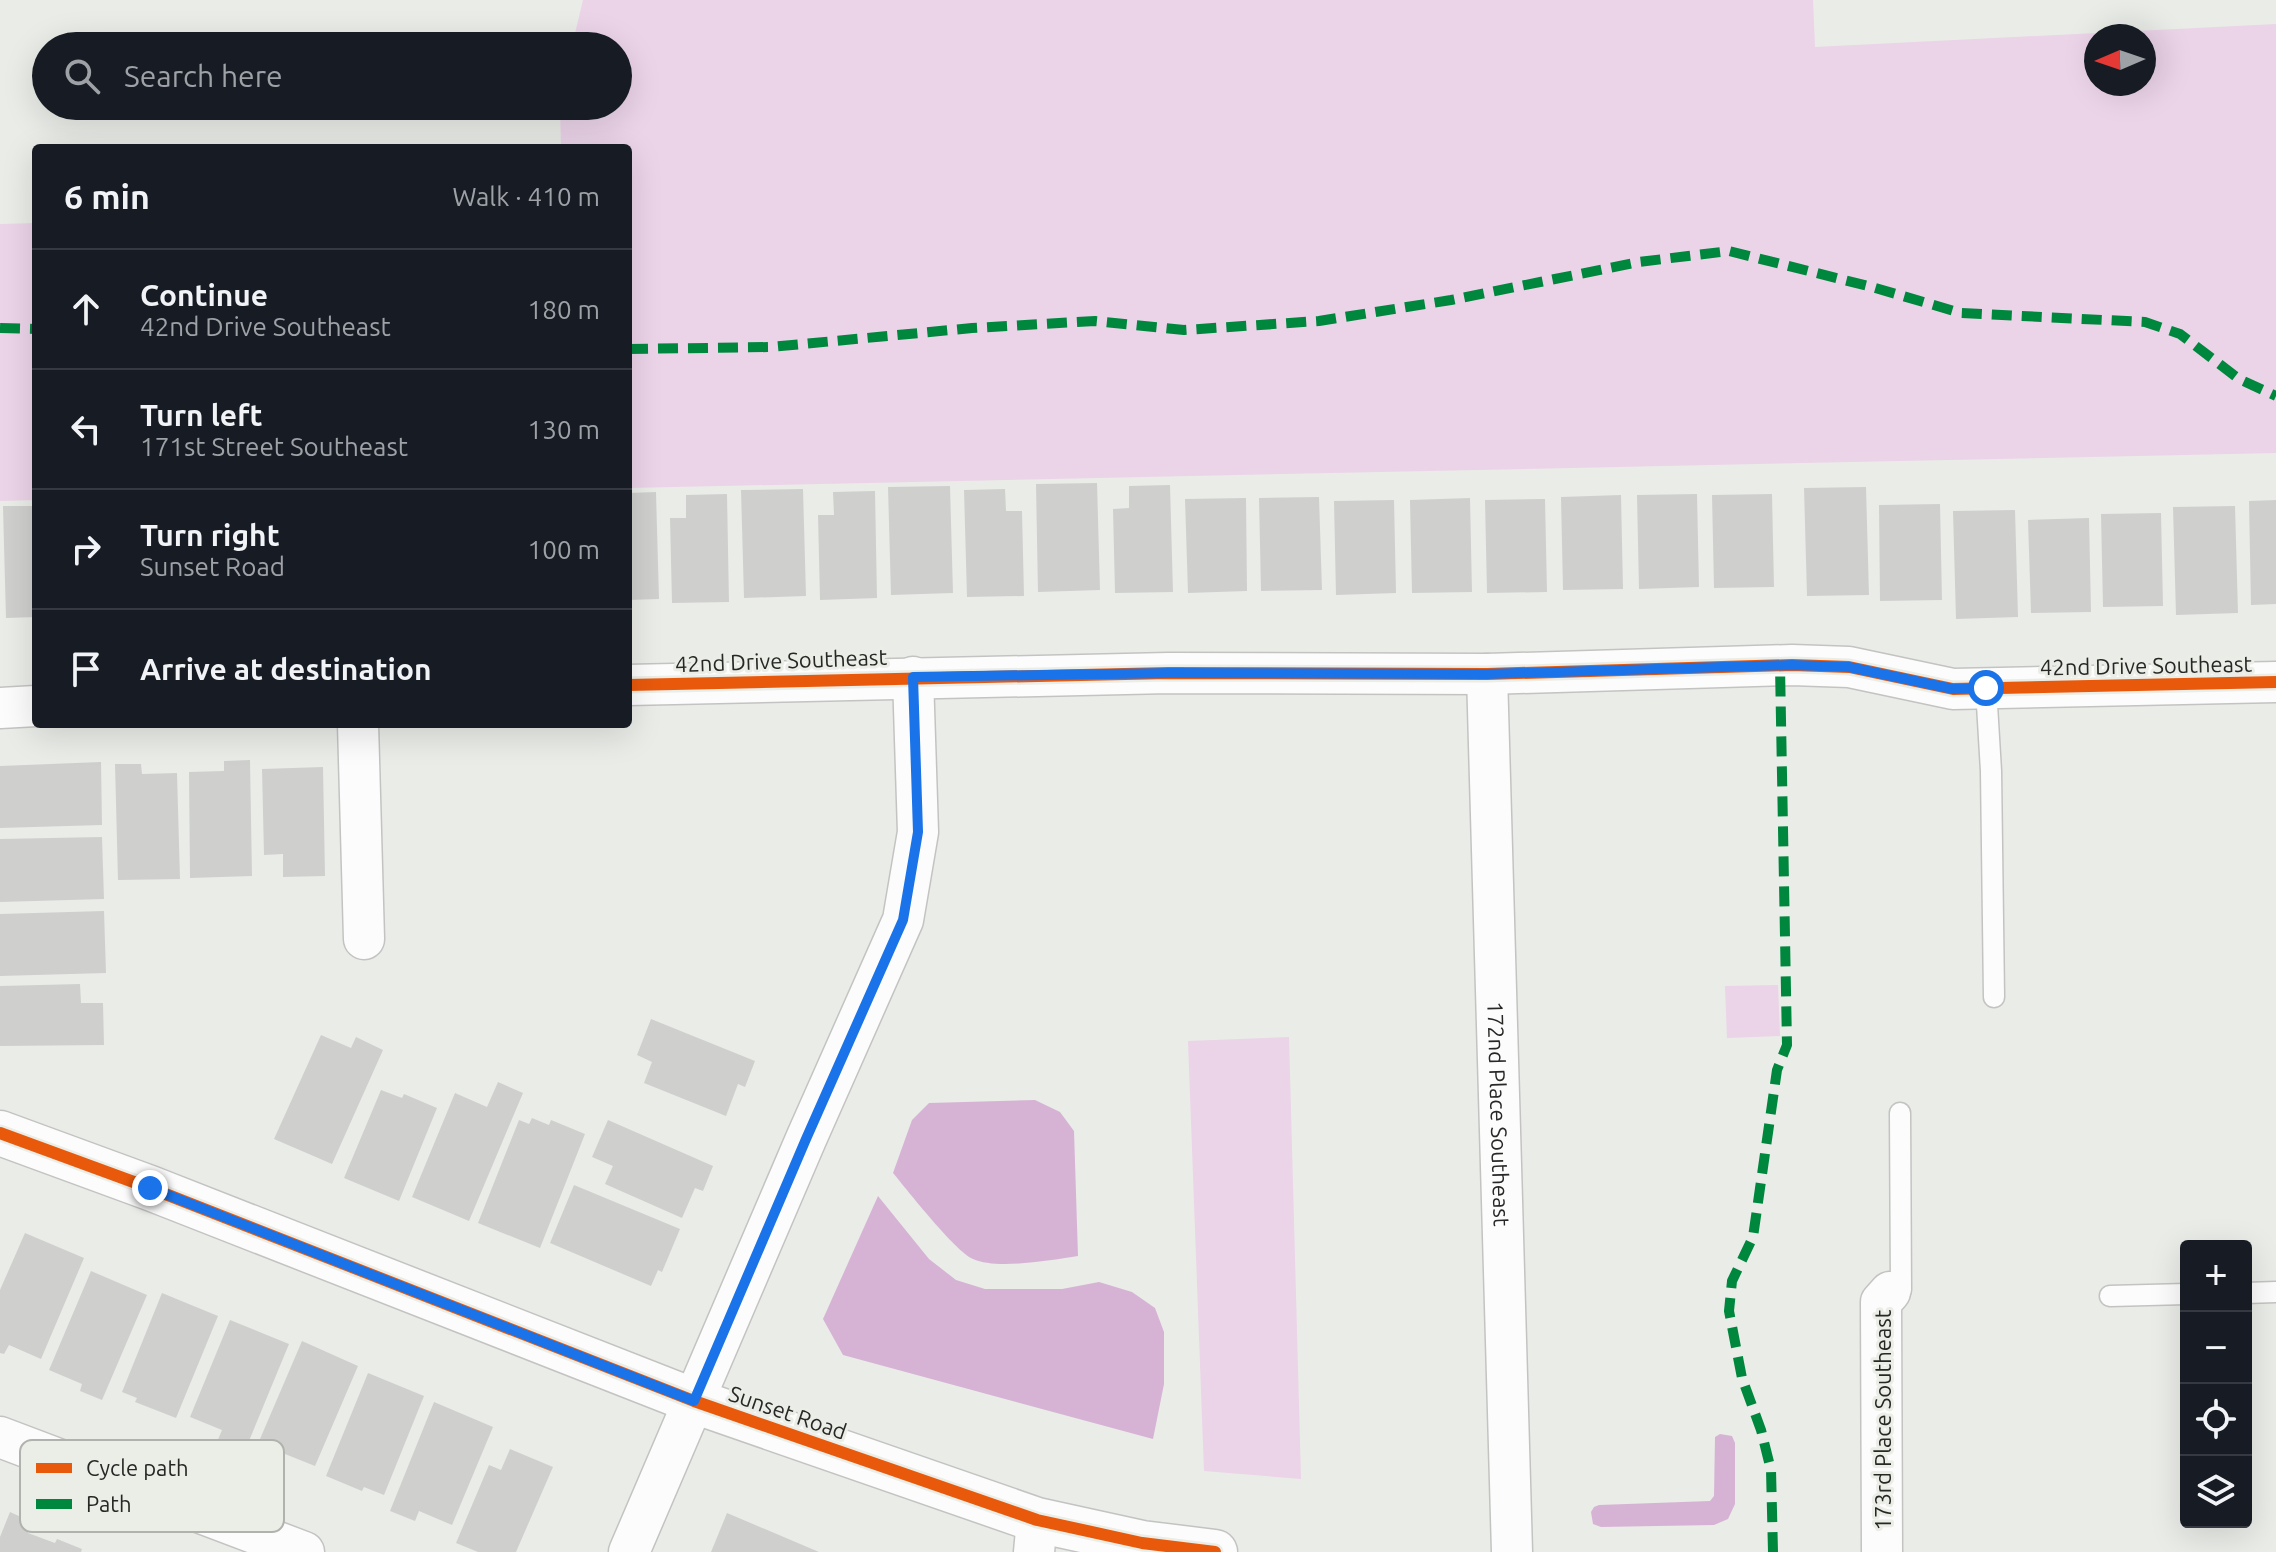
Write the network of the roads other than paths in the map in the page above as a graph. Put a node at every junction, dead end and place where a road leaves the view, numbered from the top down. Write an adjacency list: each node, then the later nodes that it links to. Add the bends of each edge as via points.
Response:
1 (1487, 674): 2 (street, 42nd Drive Southeast); 5 (street, 42nd Drive Southeast, via 1849,667 1953,689); 26 (street, 172nd Place Southeast)
2 (913, 677): 4 (street, 42nd Drive Southeast); 18 (street, via 918,832 903,920)
3 (2276, 682): 5 (street, 42nd Drive Southeast)
4 (632, 685)
5 (1986, 688): 10 (lane)
6 (32, 706): 7 (street)
7 (0, 708)
8 (358, 728): 9 (street)
9 (364, 939)
10 (1994, 997)
11 (1900, 1113): 13 (lane, via 1901,1290)
12 (0, 1133): 18 (street, Sunset Road)
13 (1890, 1292): 27 (street, 173rd Place Southeast, via 1881,1302)
14 (2276, 1292): 15 (lane)
15 (2252, 1293)
16 (2180, 1294): 17 (lane)
17 (2110, 1296)
18 (694, 1401): 22 (street, Sunset Road); 24 (street)
19 (0, 1437): 20 (street)
20 (20, 1445)
21 (251, 1532): 23 (street)
22 (1036, 1536): 25 (street, Sunset Road)
23 (304, 1552)
24 (629, 1552)
25 (1215, 1552)
26 (1512, 1552)
27 (1882, 1552)

